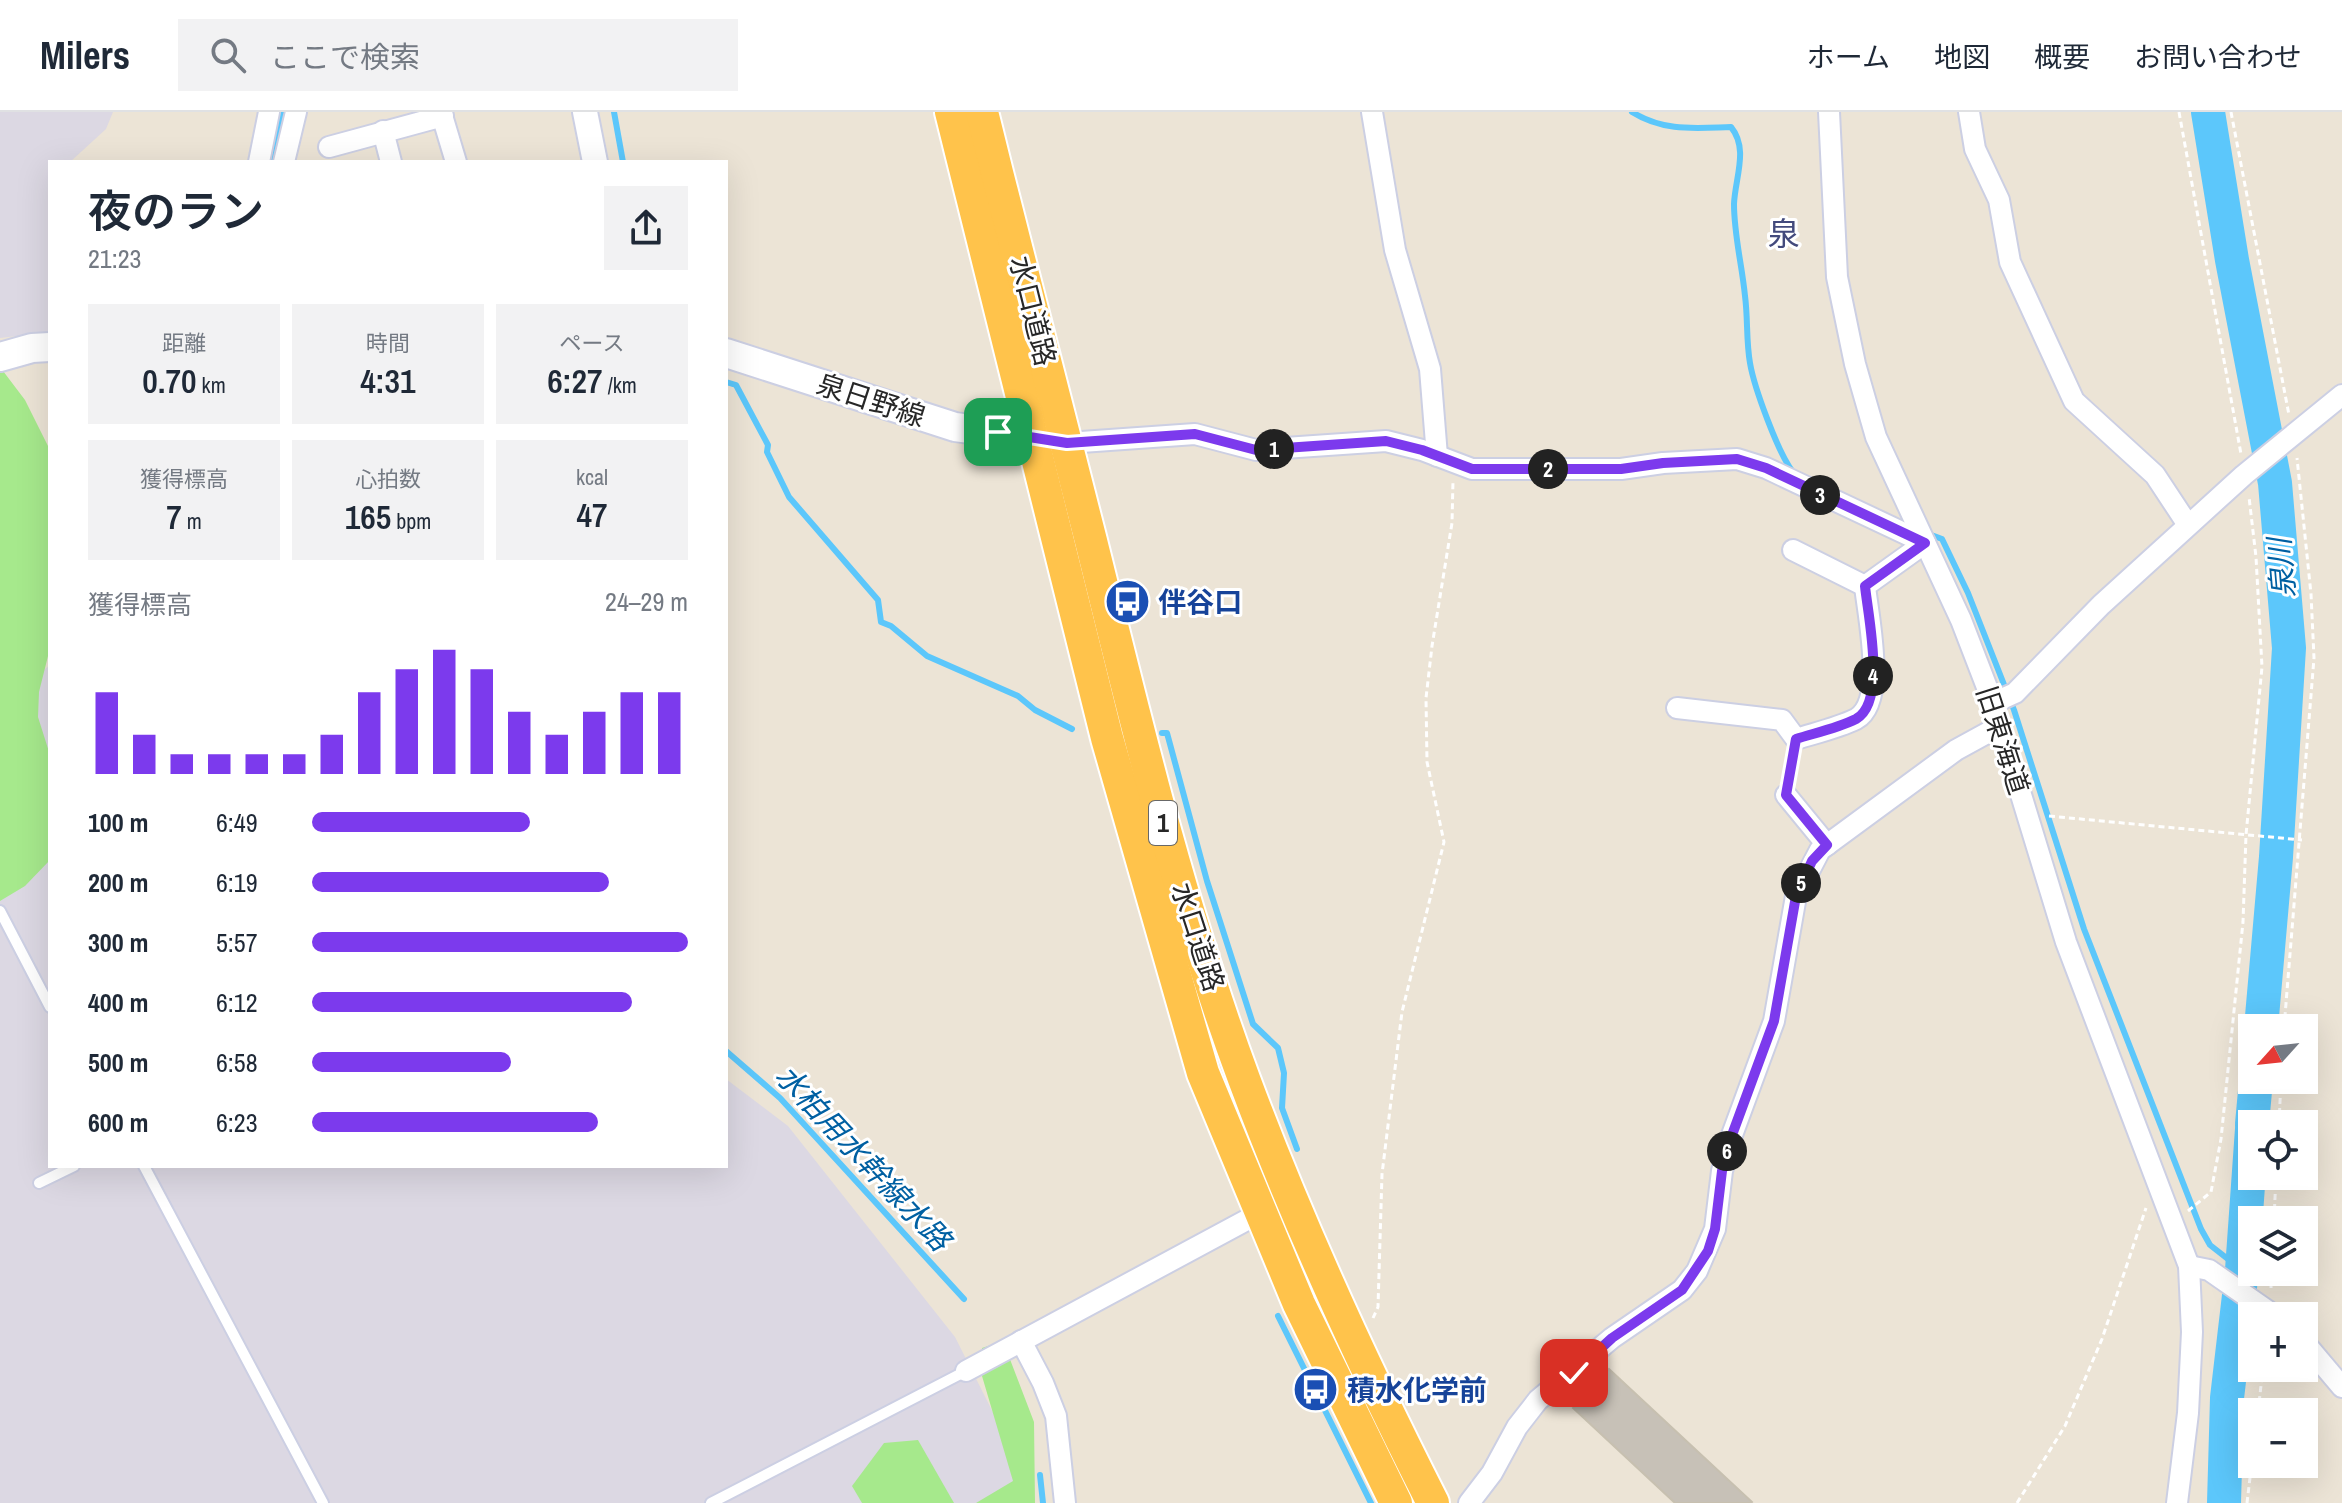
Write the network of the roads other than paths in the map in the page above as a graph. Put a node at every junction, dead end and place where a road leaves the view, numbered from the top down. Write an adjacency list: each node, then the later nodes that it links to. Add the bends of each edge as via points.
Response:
1 (269, 112): 12 (street)
2 (296, 112): 13 (street)
3 (585, 112): 16 (street)
4 (951, 112): 21 (highway, 水口道路 / 1)
5 (982, 112): 22 (highway, 水口道路 / 1)
6 (1372, 112): 23 (street, via 1395,250 1430,369)
7 (1829, 112): 25 (street, 旧東海道, via 1837,277 1855,364 1876,437)
8 (1969, 112): 24 (street, via 1975,149 1999,200 2010,262 2074,401 2155,475)
9 (442, 114): 10 (street); 15 (street)
10 (383, 131): 11 (street); 14 (street)
11 (329, 147)
12 (259, 160)
13 (284, 160)
14 (390, 160)
15 (455, 160)
16 (595, 160)
17 (48, 347): 19 (main road)
18 (728, 354): 21 (main road, 泉日野線, via 955,427)
19 (0, 357)
20 (2342, 395): 24 (street)
21 (1030, 436): 22 (main road, 泉日野線); 39 (highway, 水口道路 / 1, via 1155,911 1203,1073)
22 (1067, 443): 23 (street, via 1195,434 1256,450 1386,441); 38 (highway, 水口道路 / 1, via 1179,884 1243,1077)
23 (1441, 458): 25 (street, via 1472,469 1621,469 1737,459)
24 (2188, 525): 28 (street)
25 (1925, 543): 27 (street); 28 (street, 旧東海道)
26 (1793, 550): 27 (street)
27 (1865, 586): 29 (street, via 1874,667 1871,700 1859,718 1796,739 1782,720)
28 (2003, 698): 30 (street, 旧東海道)
29 (1677, 708)
30 (1998, 727): 32 (street, via 1956,750); 40 (street, 旧東海道, via 2066,942 2157,1180)
31 (1786, 795): 32 (street)
32 (1827, 845): 51 (street, via 1812,861 1796,896 1774,1021 1732,1135 1715,1229 1697,1271 1682,1290 1612,1338 1538,1400)
33 (0, 911): 34 (lane)
34 (48, 1003)
35 (70, 1168): 37 (lane)
36 (145, 1168): 46 (lane)
37 (39, 1183)
38 (1291, 1197): 39 (street); 50 (highway, 水口道路 / 1)
39 (1259, 1213): 42 (street); 49 (highway, 水口道路 / 1)
40 (2199, 1268): 41 (street); 52 (street, 旧東海道)
41 (2255, 1302)
42 (1021, 1341): 44 (street); 48 (street, via 1056,1416)
43 (2318, 1359): 45 (street)
44 (966, 1371): 47 (lane)
45 (2342, 1387)
46 (323, 1503)
47 (711, 1503)
48 (1065, 1503)
49 (1396, 1503)
50 (1433, 1503)
51 (1469, 1503)
52 (2177, 1503)

